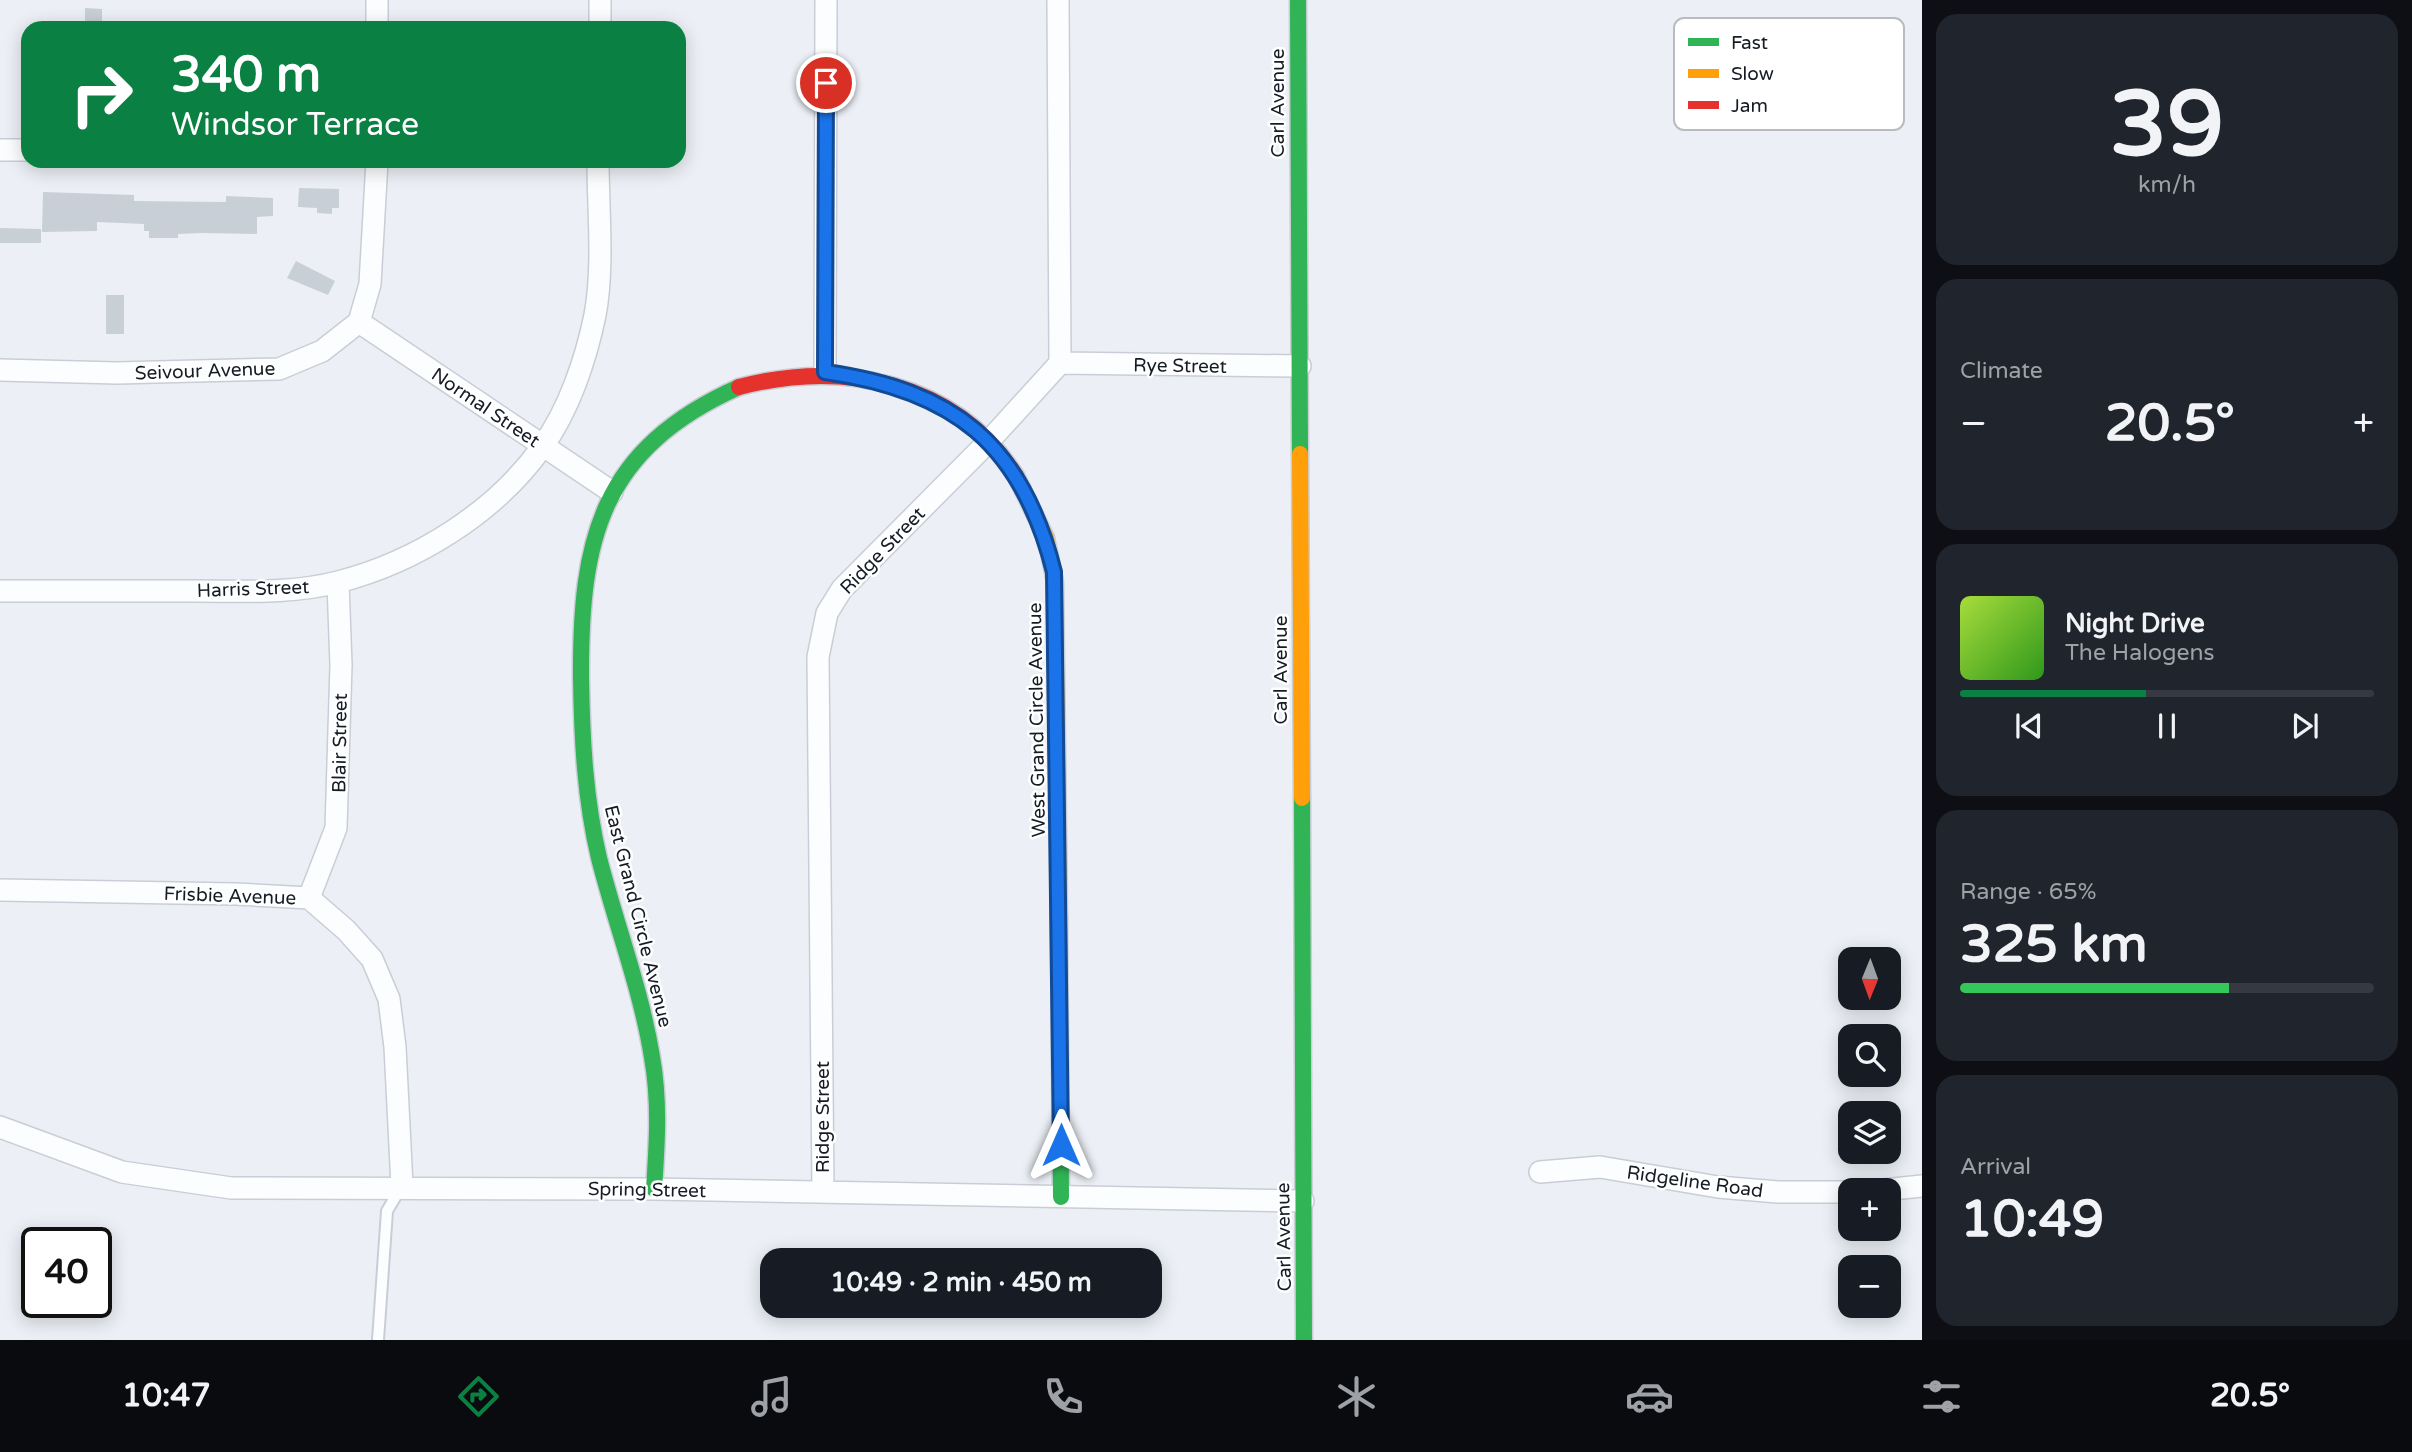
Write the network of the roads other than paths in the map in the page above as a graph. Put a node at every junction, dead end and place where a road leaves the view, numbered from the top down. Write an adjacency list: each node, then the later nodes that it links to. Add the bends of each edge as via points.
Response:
1 (377, 0): 6 (street)
2 (600, 0): 7 (street)
3 (826, 0): 16 (street)
4 (1058, 0): 13 (street)
5 (1298, 0): 14 (street, Carl Avenue)
6 (377, 21)
7 (600, 21)
8 (0, 150): 9 (street)
9 (21, 150)
10 (377, 168): 12 (street, via 370,284)
11 (598, 168): 18 (street, Harris Street, via 595,312 583,359)
12 (359, 322): 15 (street, Seivour Avenue, via 322,351 279,369); 18 (street, Normal Street)
13 (1060, 363): 14 (street, Rye Street); 17 (street, Ridge Street)
14 (1300, 366): 33 (street, Carl Avenue)
15 (0, 370)
16 (825, 372): 17 (street, West Grand Circle Avenue, via 873,379 918,395 963,418); 19 (street, East Grand Circle Avenue, via 759,379 714,396 638,455)
17 (989, 441): 30 (street, Ridge Street, via 842,589 827,613 818,657); 32 (street, West Grand Circle Avenue, via 1038,520 1054,572)
18 (543, 446): 19 (street, Normal Street); 20 (street, Harris Street, via 485,506 432,544)
19 (612, 492): 29 (street, East Grand Circle Avenue, via 592,546 581,616 582,730 590,818 650,1052 659,1134)
20 (338, 583): 21 (street, Harris Street, via 280,591); 23 (street, Blair Street, via 341,678 336,828)
21 (0, 591)
22 (0, 890): 23 (street, Frisbie Avenue)
23 (309, 898): 26 (street, Frisbie Avenue, via 372,959 389,999 396,1047)
24 (0, 1127): 26 (street, Spring Street, via 122,1172 182,1182 231,1188)
25 (1540, 1172): 31 (street, Ridgeline Road, via 1600,1167 1718,1187)
26 (402, 1186): 29 (street, Spring Street); 34 (lane, via 387,1211)
27 (1922, 1186): 28 (street)
28 (1901, 1188)
29 (654, 1189): 30 (street, Spring Street)
30 (823, 1192): 32 (street, Spring Street)
31 (1838, 1192)
32 (1061, 1197): 33 (street, Spring Street)
33 (1303, 1201): 35 (street, Carl Avenue)
34 (379, 1340)
35 (1304, 1340)

